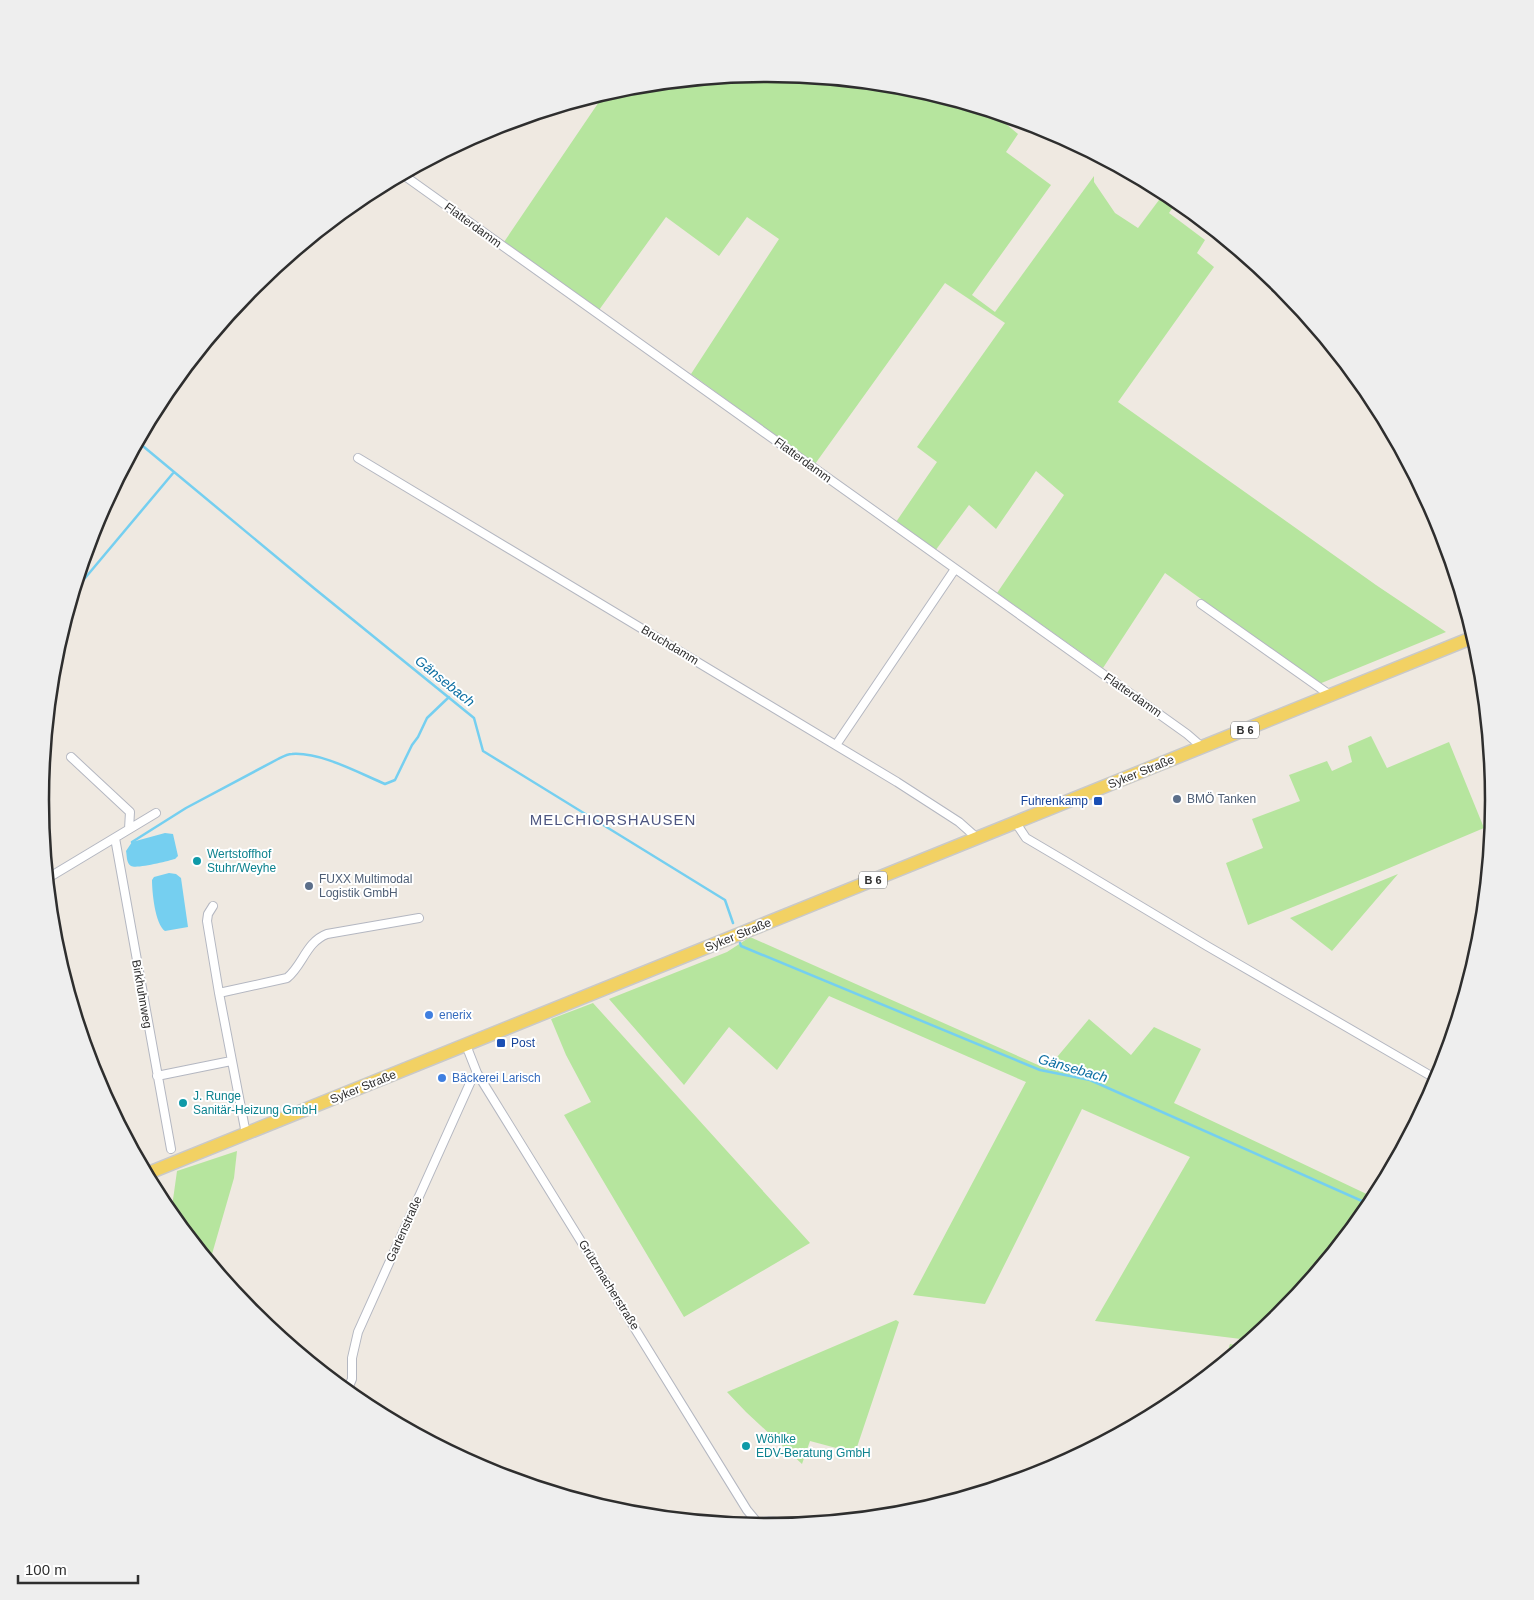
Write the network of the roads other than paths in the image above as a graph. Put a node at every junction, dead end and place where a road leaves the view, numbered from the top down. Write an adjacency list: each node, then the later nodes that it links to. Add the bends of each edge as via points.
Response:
1 (408, 178): 3 (street, Flatterdamm)
2 (358, 458): 7 (street, Bruchdamm)
3 (955, 569): 7 (street); 8 (street, Flatterdamm)
4 (1201, 604): 6 (street)
5 (1467, 640): 6 (main road, Syker Straße / B 6)
6 (1330, 695): 8 (main road, Syker Straße / B 6)
7 (836, 746): 14 (street, Bruchdamm, via 959,822)
8 (1202, 747): 11 (main road, Syker Straße / B 6)
9 (71, 756): 12 (street, via 130,812)
10 (156, 813): 12 (street)
11 (1016, 823): 14 (main road, Syker Straße / B 6); 23 (street, via 1026,838)
12 (129, 829): 13 (street)
13 (115, 838): 15 (street); 22 (street, Birkhuhnweg)
14 (977, 838): 19 (main road, Syker Straße / B 6)
15 (53, 875)
16 (213, 906): 18 (street, via 207,921)
17 (419, 918): 18 (street, via 318,937 294,973 287,978)
18 (219, 993): 20 (street)
19 (466, 1045): 21 (street, Grützmacherstraße); 24 (main road, Syker Straße / B 6)
20 (232, 1061): 22 (street); 24 (street)
21 (478, 1073): 27 (street, Gartenstraße, via 470,1081 358,1332); 28 (street, Grützmacherstraße)
22 (157, 1076): 25 (street, Birkhuhnweg)
23 (1431, 1076)
24 (246, 1134): 26 (main road, Syker Straße / B 6)
25 (171, 1149)
26 (153, 1171)
27 (350, 1384)
28 (753, 1518)

